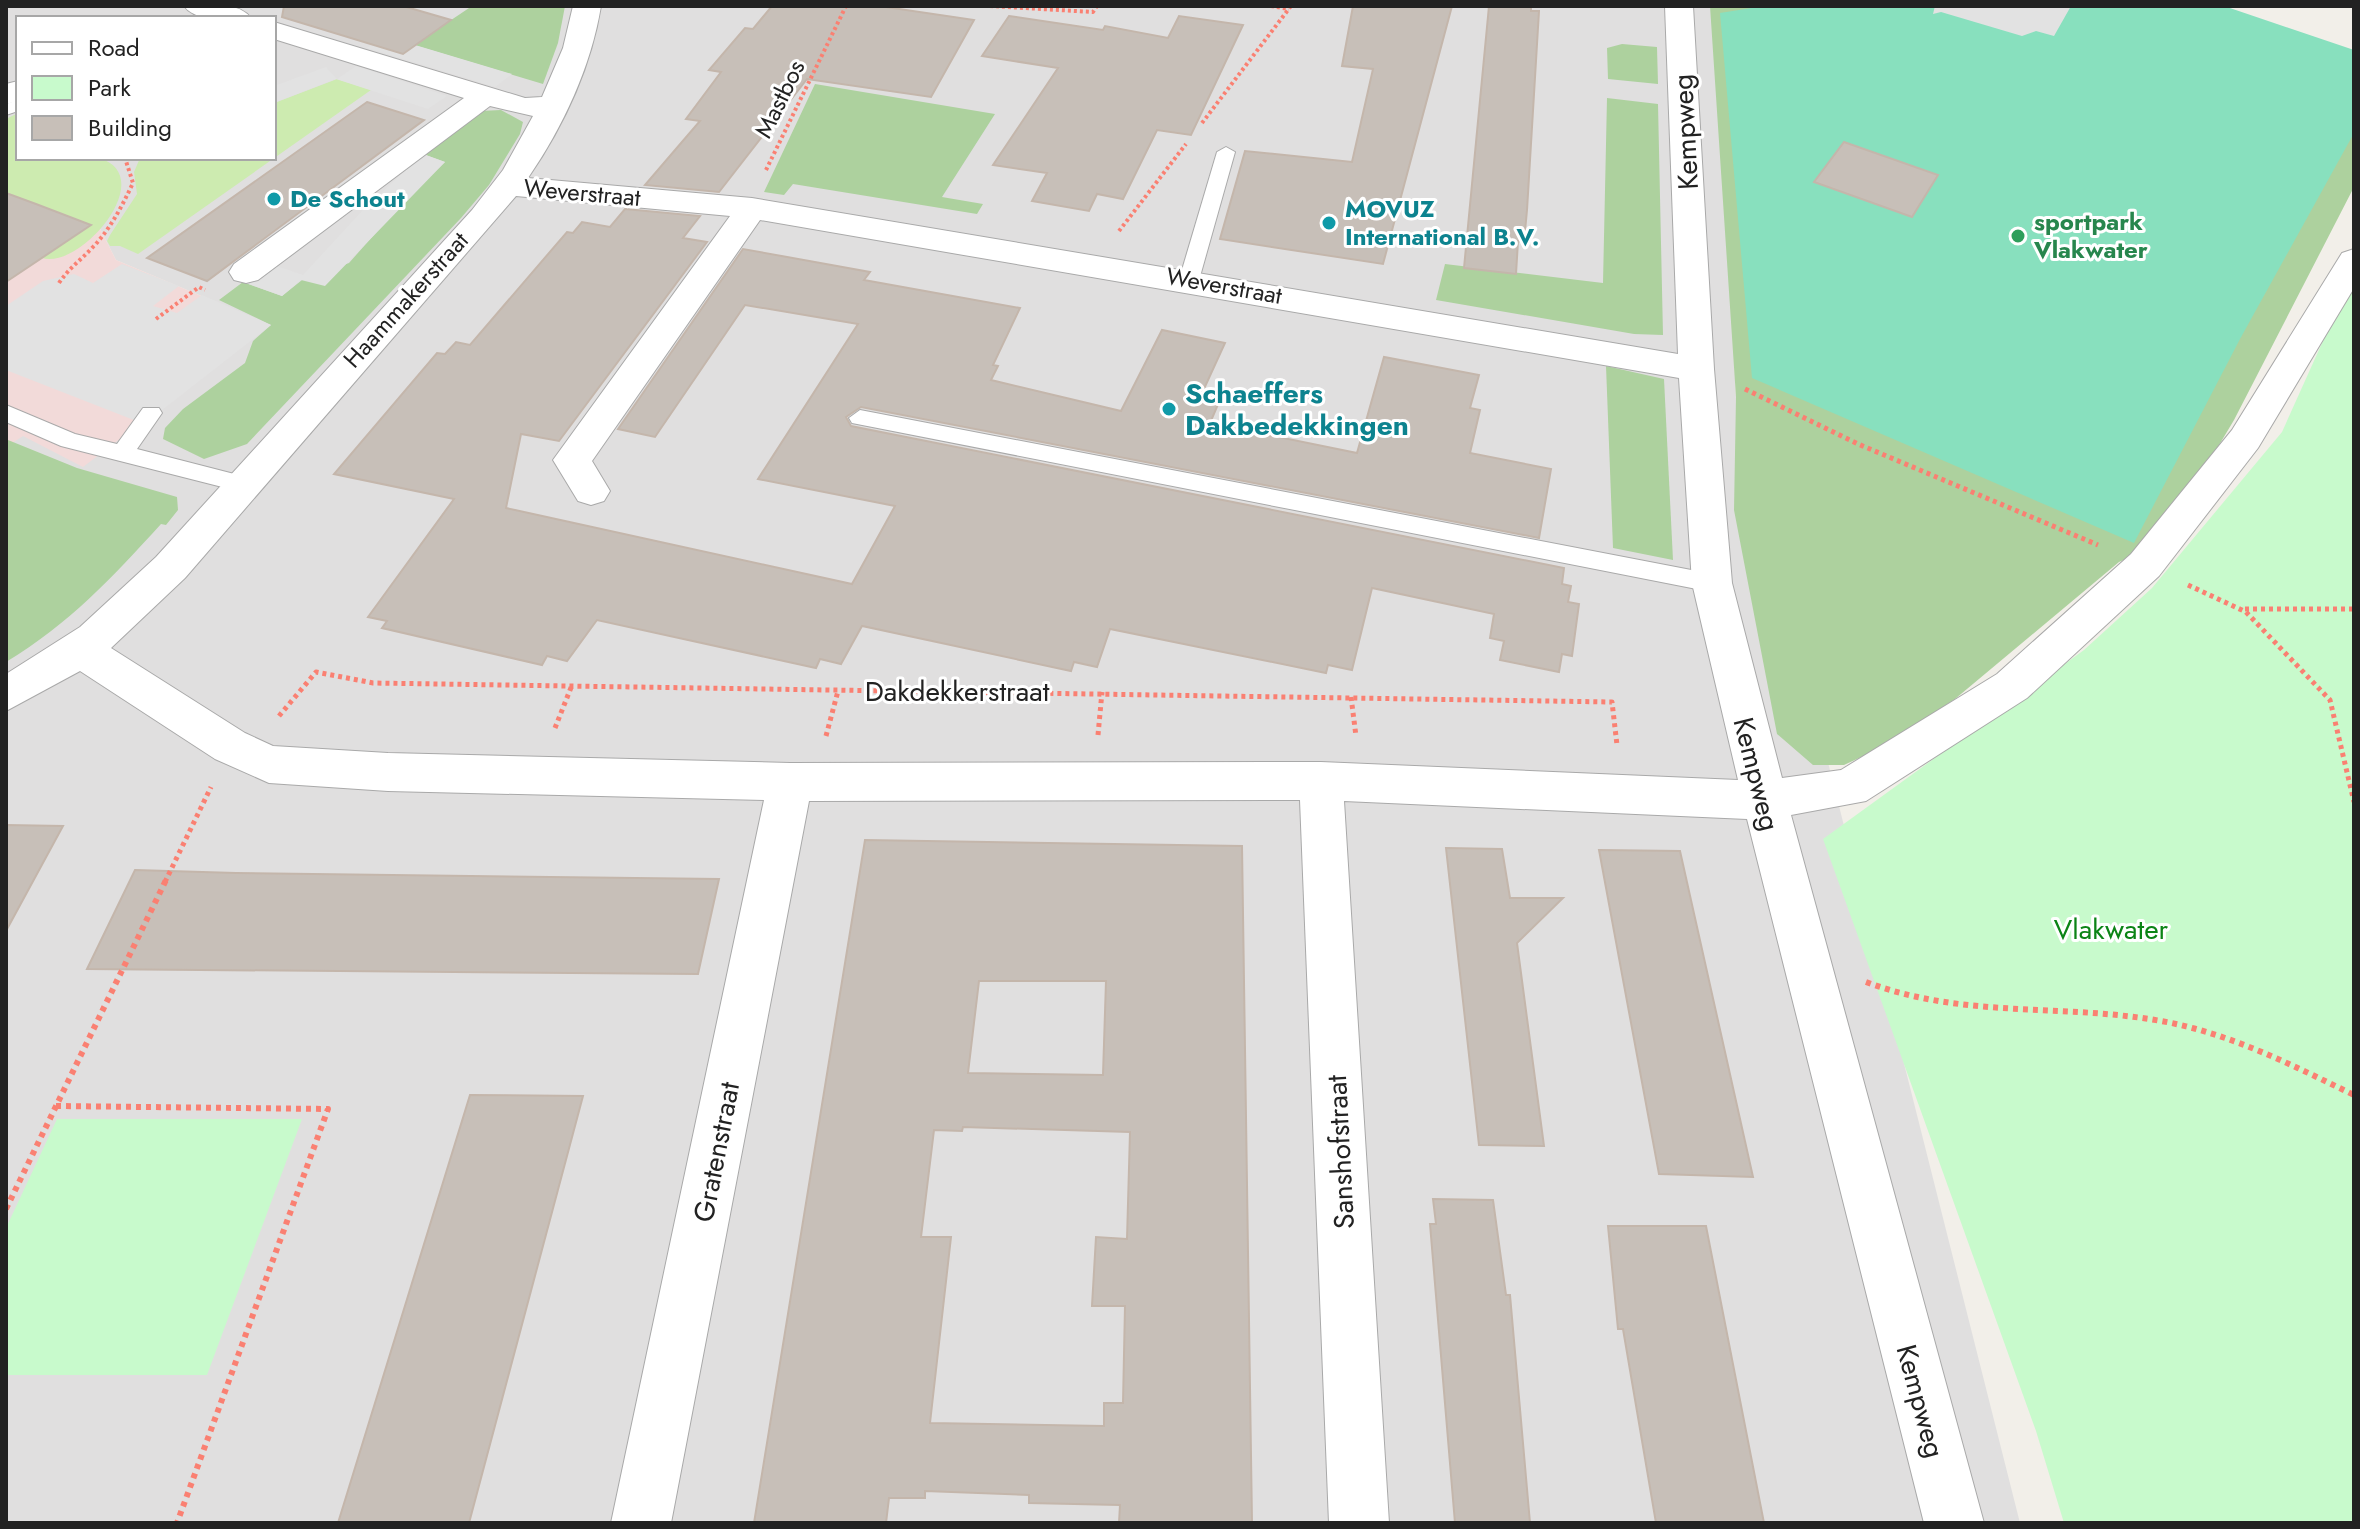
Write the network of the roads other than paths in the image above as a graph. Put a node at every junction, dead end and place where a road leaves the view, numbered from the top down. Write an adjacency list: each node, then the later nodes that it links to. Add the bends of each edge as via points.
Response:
1 (587, 6): 5 (street, Haammakerstraat)
2 (1679, 6): 12 (street, Kempweg)
3 (276, 31): 4 (street)
4 (487, 95): 5 (street, via 523,107); 10 (street)
5 (555, 106): 7 (street, Haammakerstraat)
6 (1226, 152): 11 (lane)
7 (508, 186): 8 (street, Weverstraat); 17 (street, Haammakerstraat)
8 (750, 208): 11 (street, Weverstraat); 18 (street, via 572,460)
9 (2354, 260): 24 (street, via 2245,439 2145,565 2012,686 1850,788)
10 (246, 272)
11 (1189, 280): 12 (street, Weverstraat)
12 (1696, 366): 19 (street, Kempweg)
13 (6, 413): 16 (lane, via 69,440)
14 (151, 413): 16 (lane)
15 (860, 418): 19 (lane)
16 (122, 454): 17 (lane)
17 (242, 484): 20 (street, Haammakerstraat, via 162,580)
18 (591, 491)
19 (1712, 583): 24 (street, Kempweg)
20 (83, 651): 21 (street, Haammakerstraat); 23 (street, via 238,750 269,764)
21 (6, 694)
22 (1321, 781): 23 (street); 24 (street); 26 (street, Sanshofstraat)
23 (790, 782): 25 (street, Gratenstraat)
24 (1763, 800): 27 (street, Kempweg)
25 (641, 1523)
26 (1359, 1523)
27 (1954, 1523)

